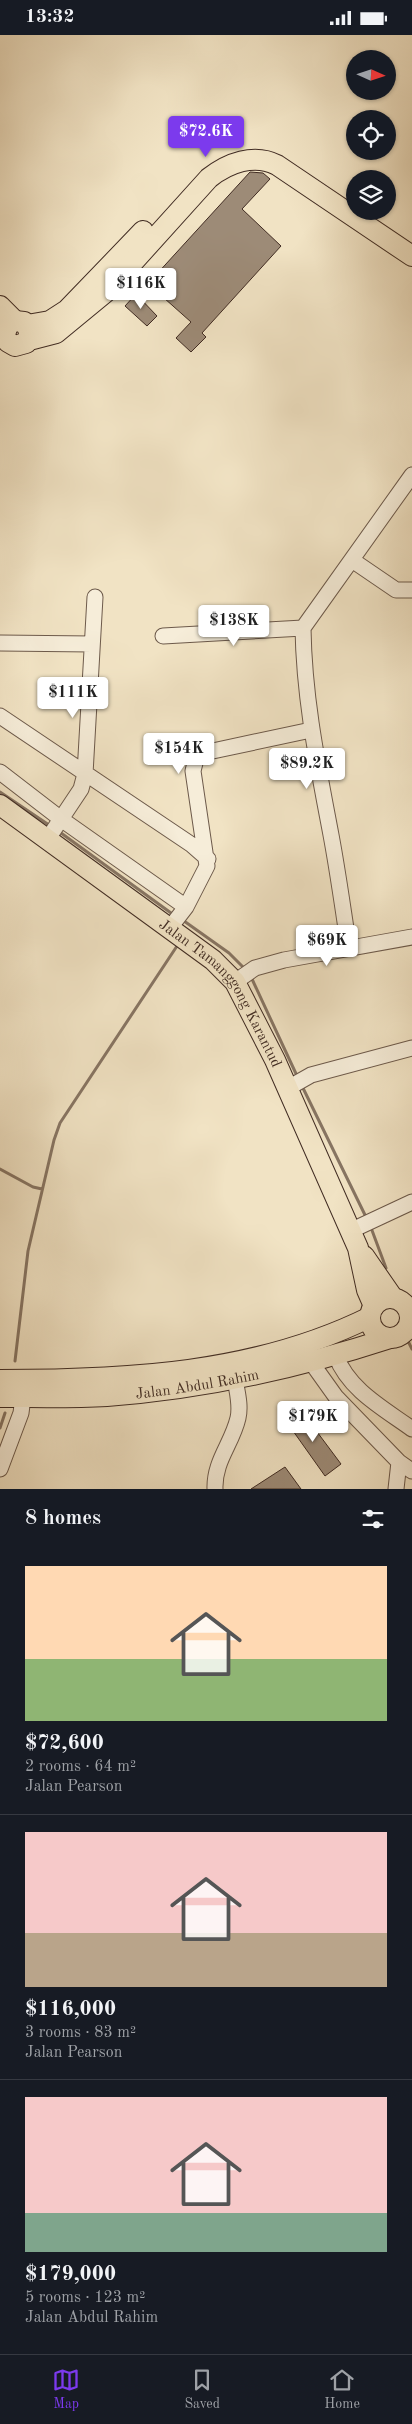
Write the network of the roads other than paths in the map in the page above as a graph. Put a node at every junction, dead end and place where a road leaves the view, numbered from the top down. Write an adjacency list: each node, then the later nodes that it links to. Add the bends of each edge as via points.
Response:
1 (346, 198): 6 (main road, via 295,163 266,149 249,147 220,155 187,179 136,239 67,310 50,321)
2 (378, 220): 3 (main road)
3 (412, 244)
4 (412, 256): 6 (main road, via 277,165 258,159 239,162 208,178 107,291 56,333)
5 (0, 306): 6 (main road)
6 (15, 329)
7 (412, 475): 8 (street)
8 (352, 560): 9 (street, via 396,590); 11 (street)
9 (412, 590)
10 (95, 597): 14 (street)
11 (303, 628): 12 (street); 16 (street)
12 (163, 636)
13 (0, 643): 14 (street)
14 (92, 645): 18 (street)
15 (0, 716): 18 (street)
16 (311, 730): 22 (street, via 208,752 196,759 193,771); 26 (street)
17 (0, 772): 20 (street)
18 (85, 774): 20 (street, via 81,789); 22 (street)
19 (0, 805): 21 (main road, Jalan Tamanggong Karantud)
20 (61, 819): 21 (street); 23 (street)
21 (47, 840): 24 (main road, Jalan Tamanggong Karantud)
22 (208, 859): 23 (street, via 205,874)
23 (186, 907): 24 (street)
24 (169, 929): 27 (main road, Jalan Tamanggong Karantud, via 213,960)
25 (412, 937): 26 (street)
26 (349, 947): 27 (street, via 255,968)
27 (235, 982): 29 (main road, Jalan Tamanggong Karantud)
28 (412, 1047): 29 (street, via 311,1075)
29 (292, 1085): 31 (main road, Jalan Tamanggong Karantud)
30 (412, 1203): 31 (street)
31 (361, 1232): 32 (main road, Jalan Tamanggong Karantud); 33 (main road, Jalan Tamanggong Karantud)
32 (405, 1306): 33 (main road, via 382,1299); 34 (main road, via 410,1322)
33 (372, 1311): 34 (main road, via 373,1329 378,1334); 38 (main road, Jalan Abdul Rahim, via 340,1330 291,1347 192,1371 97,1379)
34 (402, 1336): 35 (main road, Jalan Abdul Rahim)
35 (336, 1356): 36 (main road, Jalan Abdul Rahim); 41 (street, via 341,1369 357,1389)
36 (311, 1362): 37 (main road, Jalan Abdul Rahim); 42 (street, via 336,1397)
37 (235, 1379): 40 (main road, Jalan Abdul Rahim, via 114,1395); 45 (street, via 238,1417 217,1465)
38 (0, 1380)
39 (0, 1397): 40 (main road, Jalan Abdul Rahim)
40 (23, 1397): 43 (street)
41 (412, 1429)
42 (399, 1462): 44 (street); 46 (street)
43 (0, 1469)
44 (412, 1471)
45 (215, 1489)
46 (396, 1489)

